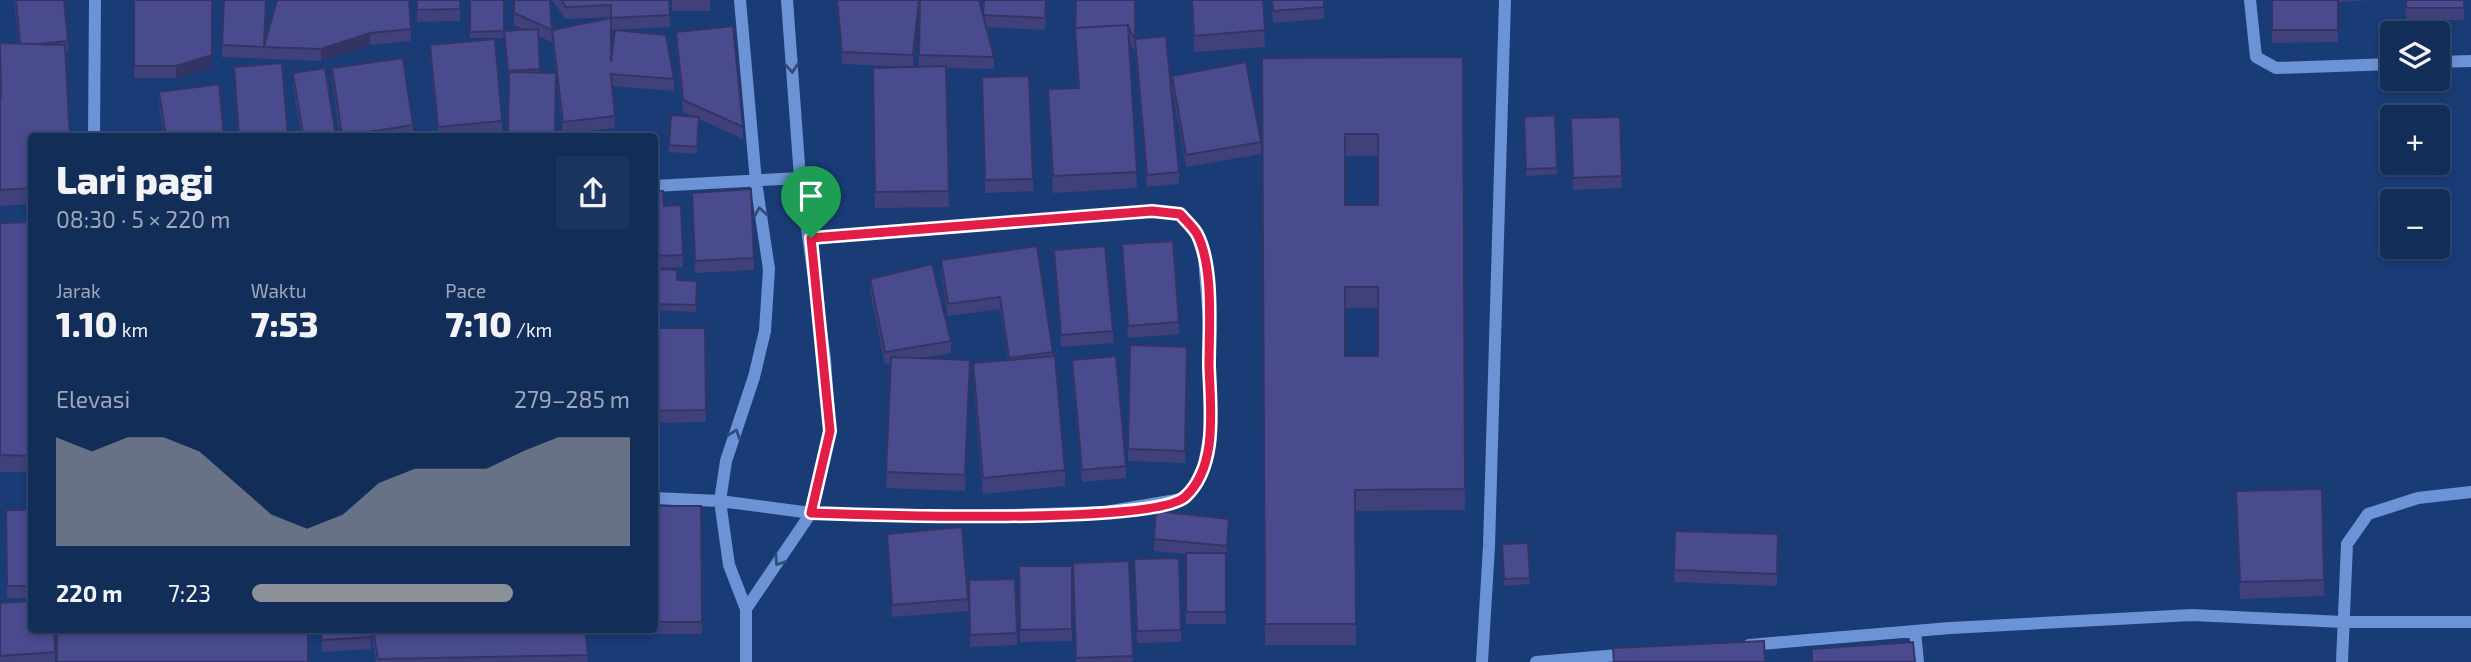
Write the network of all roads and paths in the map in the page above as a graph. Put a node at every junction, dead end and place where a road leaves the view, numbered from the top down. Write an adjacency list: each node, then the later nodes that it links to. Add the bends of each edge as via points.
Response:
1 (95, 0): 9 (street)
2 (740, 0): 11 (street)
3 (788, 0): 10 (street, one-way to 10)
4 (1505, 0): 25 (street)
5 (2250, 0): 8 (street, via 2256,57 2276,68)
6 (2471, 61): 7 (street)
7 (2450, 62)
8 (2380, 64)
9 (94, 133)
10 (800, 178): 11 (street); 13 (street)
11 (756, 182): 12 (street); 16 (street, one-way to 11, via 726,461 765,331 769,269)
12 (658, 186)
13 (811, 238): 17 (street, via 830,431); 17 (street, via 1152,211 1180,214 1197,234 1204,258 1210,431 1204,465 1193,488 1182,499 1170,502 1105,512 1025,516)
14 (2471, 492): 19 (street, via 2418,498 2368,514 2347,544)
15 (658, 498): 16 (street)
16 (720, 501): 17 (street); 18 (street, via 729,565)
17 (811, 513): 18 (street, one-way to 18)
18 (746, 609): 24 (street)
19 (2343, 622): 20 (street); 21 (street, via 2192,615); 28 (street)
20 (2471, 622)
21 (1914, 631): 22 (street); 27 (street)
22 (1739, 645)
23 (1644, 653): 26 (street)
24 (746, 662)
25 (1482, 662)
26 (1536, 662)
27 (1918, 662)
28 (2342, 662)

